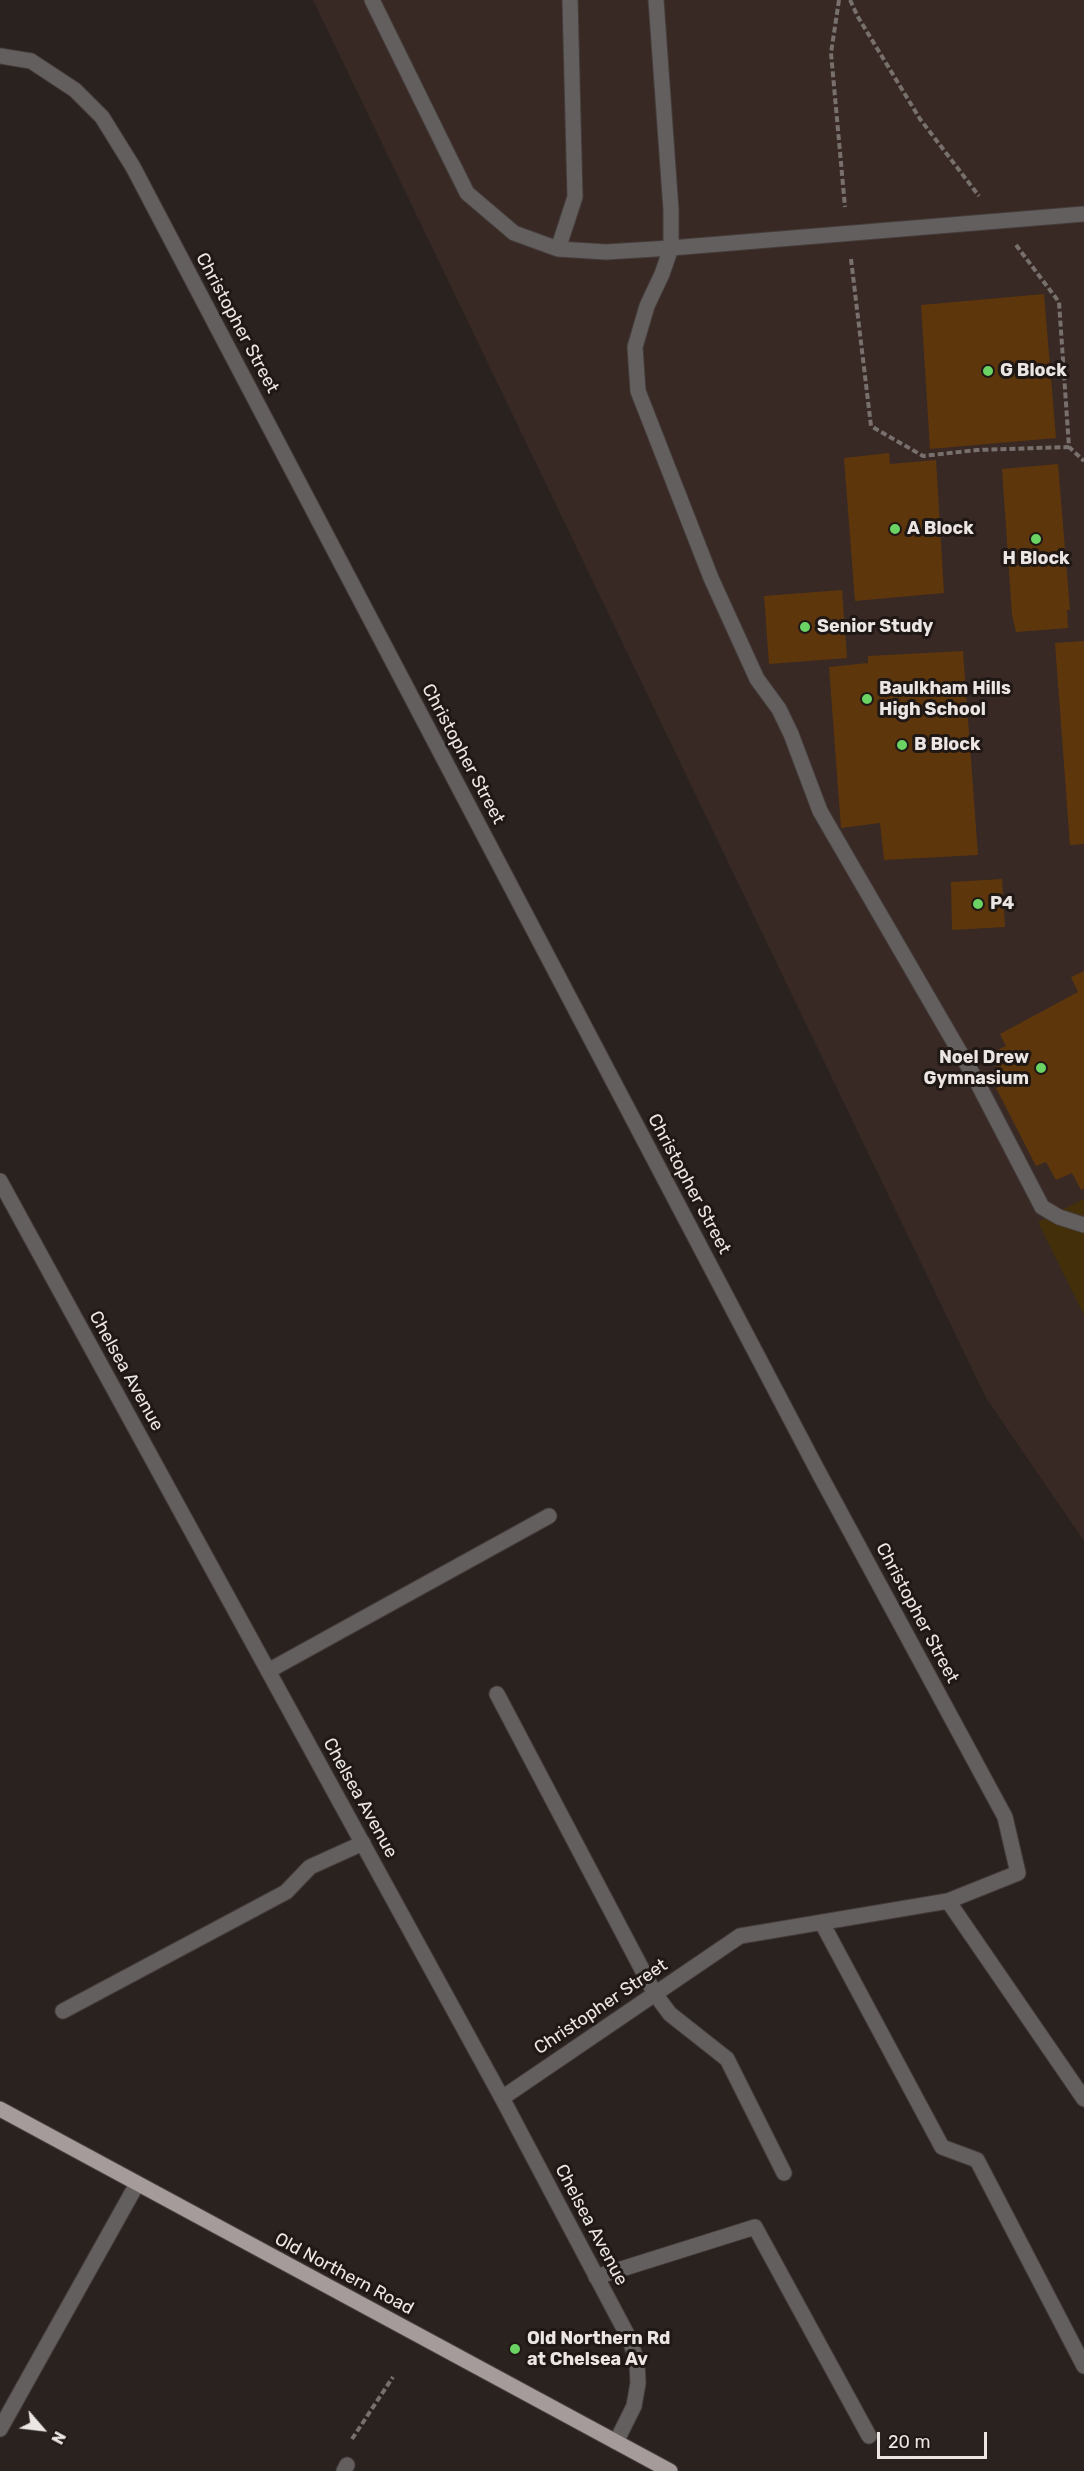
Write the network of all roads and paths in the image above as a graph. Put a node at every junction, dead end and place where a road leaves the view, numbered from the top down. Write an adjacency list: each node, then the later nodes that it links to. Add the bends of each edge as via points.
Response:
1 (372, 0): 9 (street, via 467,193 514,233)
2 (570, 0): 9 (street, via 575,197)
3 (656, 0): 8 (street, via 671,210)
4 (839, 0): 7 (path, via 831,53)
5 (0, 56): 17 (street, Christopher Street, via 31,61 75,90 102,117 133,167 808,1454 1005,1817 1018,1873)
6 (1084, 214): 7 (street)
7 (847, 233): 8 (street); 10 (path, via 871,426 923,456)
8 (670, 248): 9 (street, via 606,252); 12 (street, via 635,347 638,391 711,578 757,679 791,734 820,812 976,1080 1027,1181 1042,1207)
9 (558, 249)
10 (1069, 447)
11 (0, 1181): 14 (street, Chelsea Avenue)
12 (1084, 1225)
13 (549, 1516): 14 (street)
14 (268, 1671): 16 (street, Chelsea Avenue)
15 (497, 1694): 19 (street)
16 (363, 1843): 20 (street, via 310,1867 286,1892); 21 (street, Chelsea Avenue)
17 (948, 1901): 18 (street, Christopher Street); 22 (street)
18 (822, 1923): 19 (street, Christopher Street, via 740,1936); 27 (street, via 942,2147 977,2160)
19 (655, 1994): 21 (street, Christopher Street); 24 (street, via 670,2014 727,2059)
20 (63, 2011)
21 (502, 2098): 26 (street, Chelsea Avenue)
22 (1084, 2099)
23 (0, 2109): 25 (main road, Old Northern Road)
24 (784, 2174)
25 (137, 2184): 29 (street); 31 (main road, Old Northern Road)
26 (596, 2277): 30 (street, via 755,2228); 31 (street, Chelsea Avenue, via 630,2340 637,2362 634,2406)
27 (1084, 2366)
28 (393, 2377): 32 (path, via 353,2438)
29 (0, 2429)
30 (869, 2436)
31 (616, 2442): 33 (main road, Old Northern Road)
32 (346, 2468)
33 (670, 2471)

